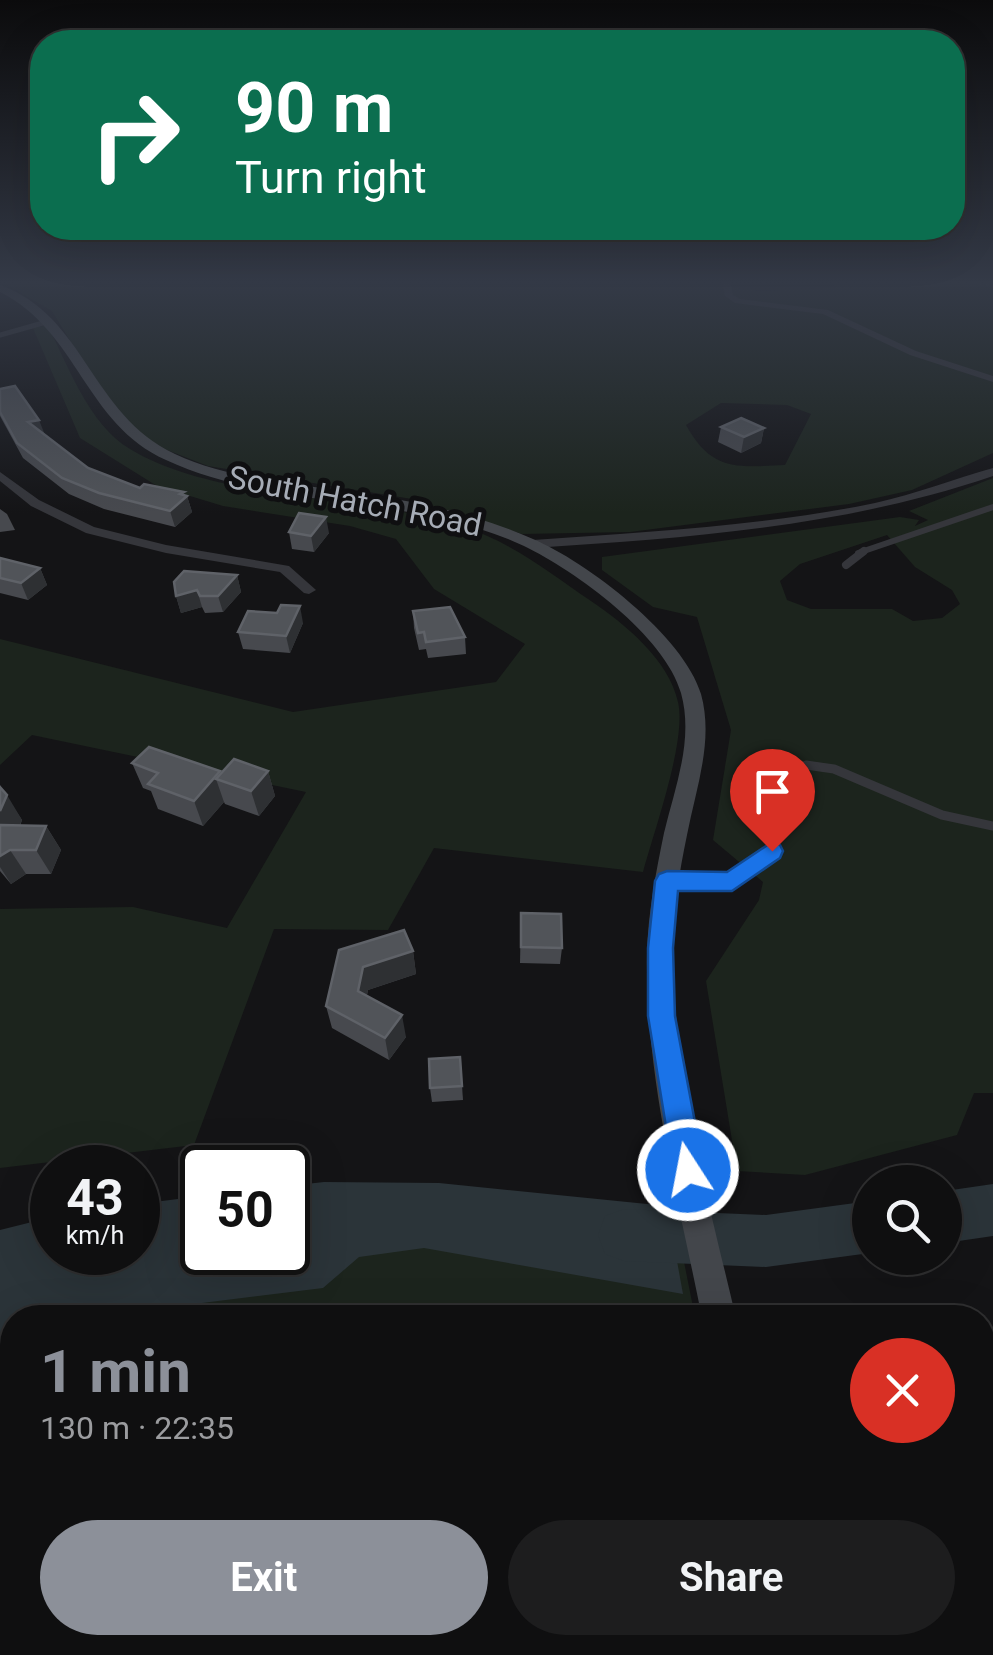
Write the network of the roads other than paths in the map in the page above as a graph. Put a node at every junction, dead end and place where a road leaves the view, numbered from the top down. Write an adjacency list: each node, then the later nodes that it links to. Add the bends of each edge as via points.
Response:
1 (76, 358): 7 (main road, South Hatch Road, via 112,417 156,452 220,475 447,514)
2 (927, 358): 3 (street)
3 (993, 378)
4 (993, 472): 7 (street, via 888,505 799,520)
5 (0, 474): 9 (street, via 35,503 90,530 284,569)
6 (993, 507): 8 (lane, via 871,548)
7 (533, 544): 11 (main road, South Hatch Road, via 669,650 692,698 696,736)
8 (846, 565)
9 (309, 590)
10 (993, 826): 11 (lane, via 942,816 834,769 806,764 772,851 732,882)
11 (667, 881): 12 (main road, South Hatch Road, via 662,1016)
12 (716, 1305)

